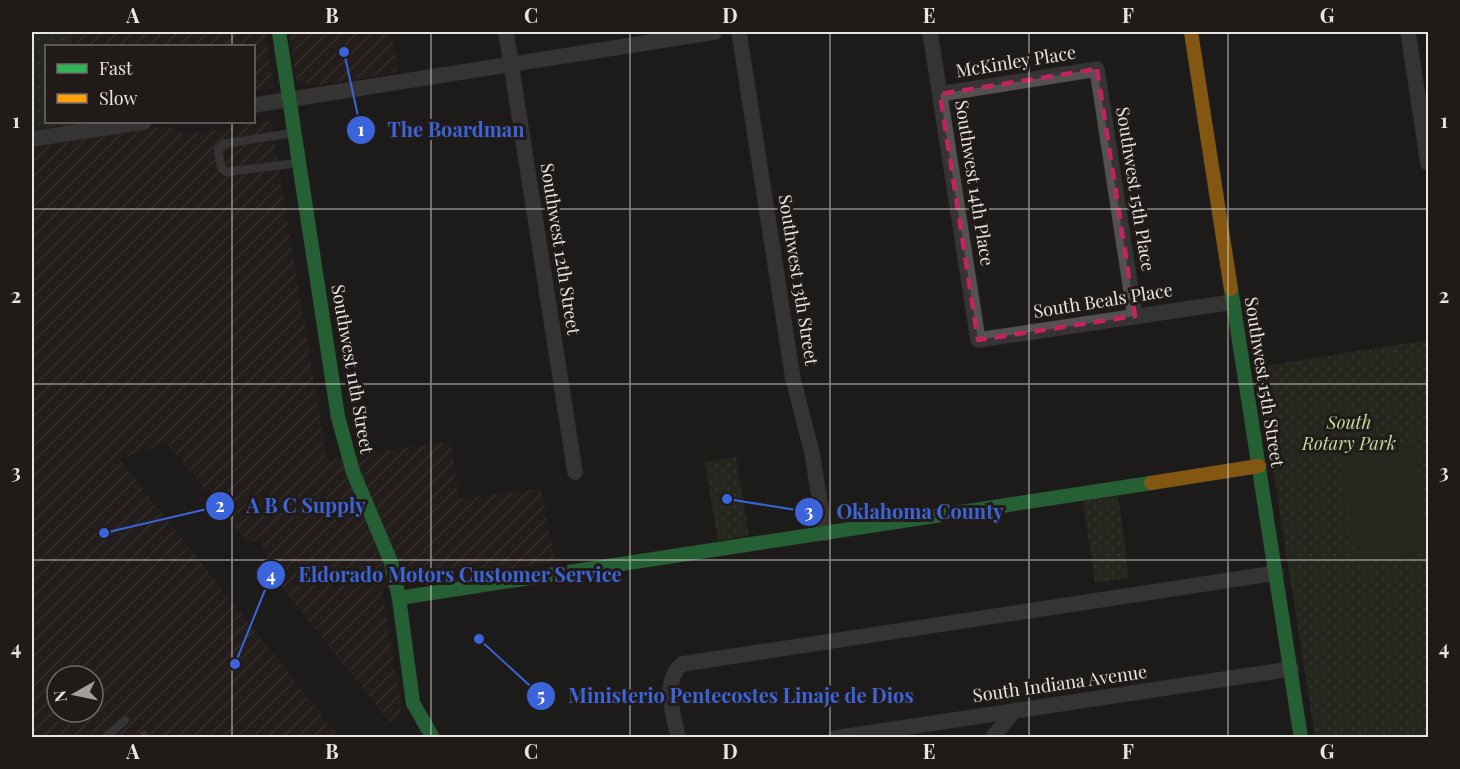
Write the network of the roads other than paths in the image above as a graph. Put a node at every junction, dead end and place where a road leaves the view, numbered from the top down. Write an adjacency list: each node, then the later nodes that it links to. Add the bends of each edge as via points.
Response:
1 (279, 32): 11 (street, Southwest 11th Street)
2 (506, 32): 8 (street, Southwest 12th Street)
3 (715, 32): 8 (street)
4 (739, 32): 23 (street, Southwest 13th Street, via 793,379 812,453)
5 (930, 32): 10 (street, Southwest 14th Place)
6 (1191, 32): 18 (street, Southwest 15th Street)
7 (1408, 32): 17 (street)
8 (512, 63): 11 (street); 22 (street, Southwest 12th Street)
9 (1097, 69): 10 (street, McKinley Place); 19 (street, Southwest 15th Place)
10 (940, 94): 20 (street, Southwest 14th Place)
11 (290, 99): 12 (street); 14 (street, Southwest 11th Street)
12 (255, 105)
13 (137, 123): 15 (street)
14 (295, 133): 16 (street, Southwest 11th Street); 16 (lane, via 223,144 218,149 221,167 226,172)
15 (32, 139)
16 (299, 163): 25 (street, Southwest 11th Street, via 338,417 353,472 391,562)
17 (1428, 163)
18 (1233, 302): 19 (street, South Beals Place); 21 (street, Southwest 15th Street)
19 (1135, 316): 20 (street, South Beals Place)
20 (978, 340)
21 (1260, 466): 23 (street); 24 (street, Southwest 15th Street)
22 (575, 472)
23 (825, 533): 25 (street)
24 (1276, 573): 26 (street, Southwest 15th Street); 31 (street, via 687,663 674,671 670,687)
25 (399, 598): 30 (street, Southwest 11th Street, via 414,703)
26 (1291, 669): 27 (street, South Indiana Avenue); 34 (street, Southwest 15th Street)
27 (1015, 710): 32 (street, South Indiana Avenue); 33 (street)
28 (126, 720): 29 (lane)
29 (105, 738)
30 (433, 738)
31 (678, 738)
32 (835, 738)
33 (992, 738)
34 (1301, 738)

